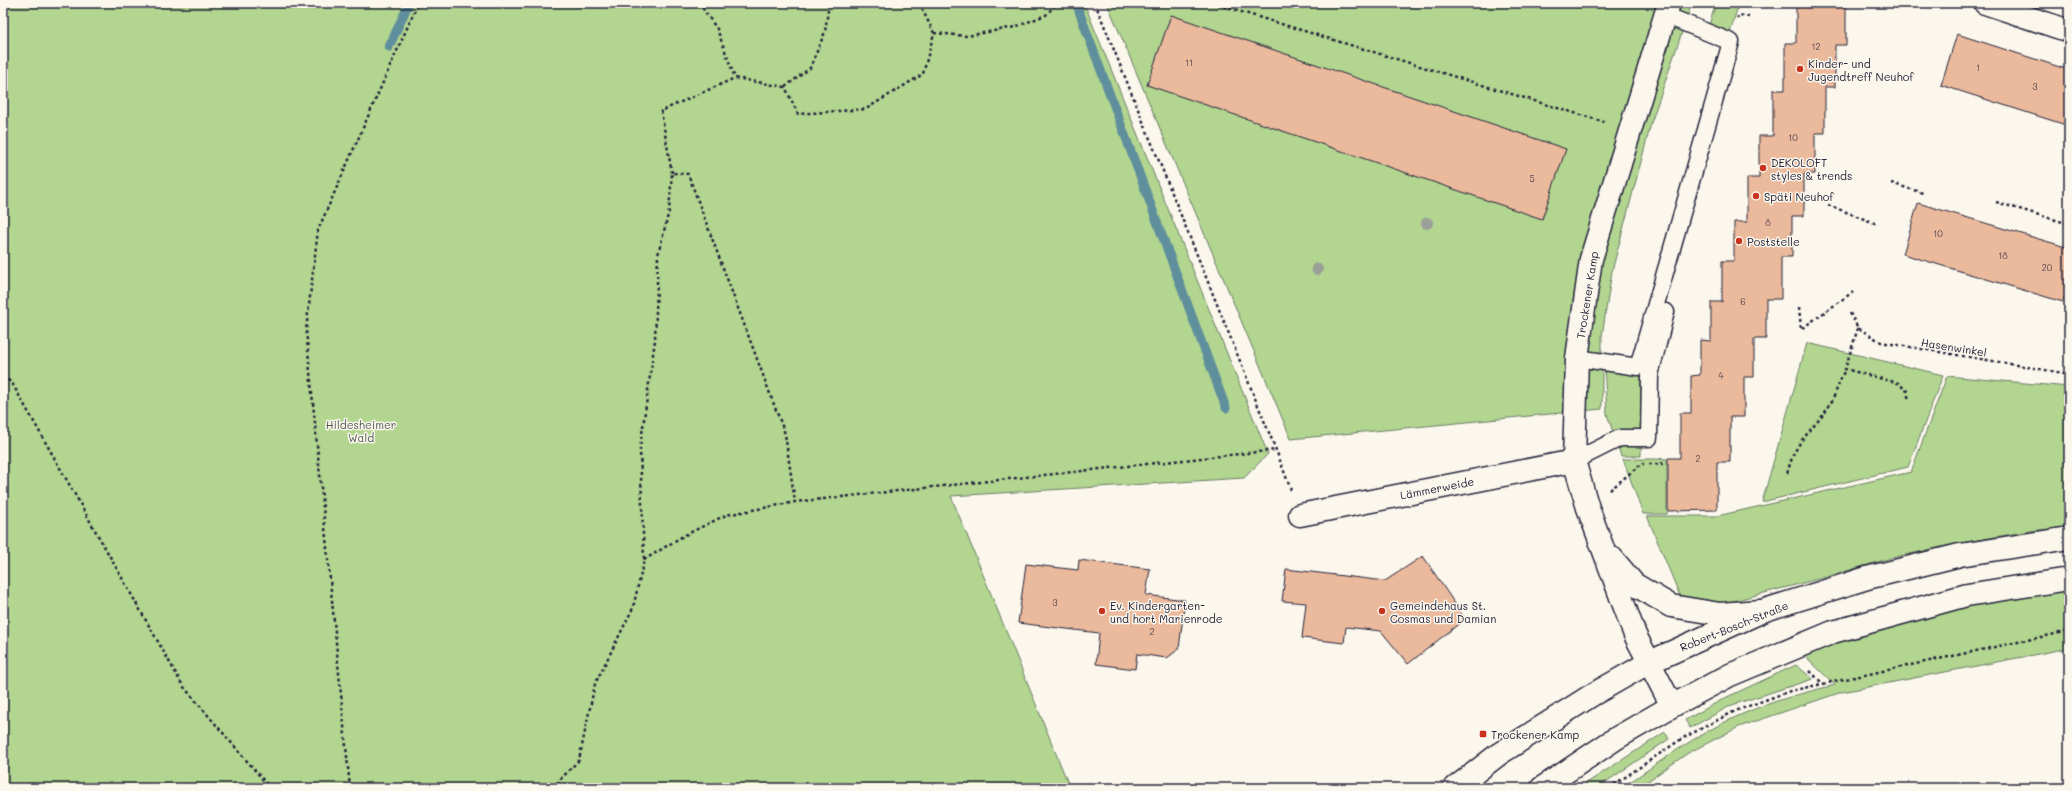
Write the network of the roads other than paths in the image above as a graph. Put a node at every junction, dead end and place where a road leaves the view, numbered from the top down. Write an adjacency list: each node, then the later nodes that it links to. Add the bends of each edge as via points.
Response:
1 (1989, 4): 3 (street)
2 (1667, 9): 5 (street, Trockener Kamp, via 1591,259); 5 (lane, via 1731,42 1638,367)
3 (2069, 31)
4 (1666, 312): 6 (lane, via 1650,375 1649,438 1620,438)
5 (1577, 358): 6 (street, Trockener Kamp)
6 (1574, 461): 7 (street, Lämmerweide); 9 (street, Trockener Kamp)
7 (1300, 515)
8 (2069, 538): 11 (street, Robert-Bosch-Straße, via 1960,555 1868,578)
9 (1602, 546): 11 (street, Trockener Kamp, via 1634,584 1671,606 1720,614); 12 (street, Trockener Kamp)
10 (2069, 579): 13 (street, via 1967,595 1833,632 1730,675)
11 (1766, 610): 12 (street, Robert-Bosch-Straße)
12 (1648, 663): 13 (street, Trockener Kamp); 14 (street, Robert-Bosch-Straße, via 1547,722)
13 (1672, 706): 15 (street, via 1615,739)
14 (1455, 788)
15 (1542, 788)

